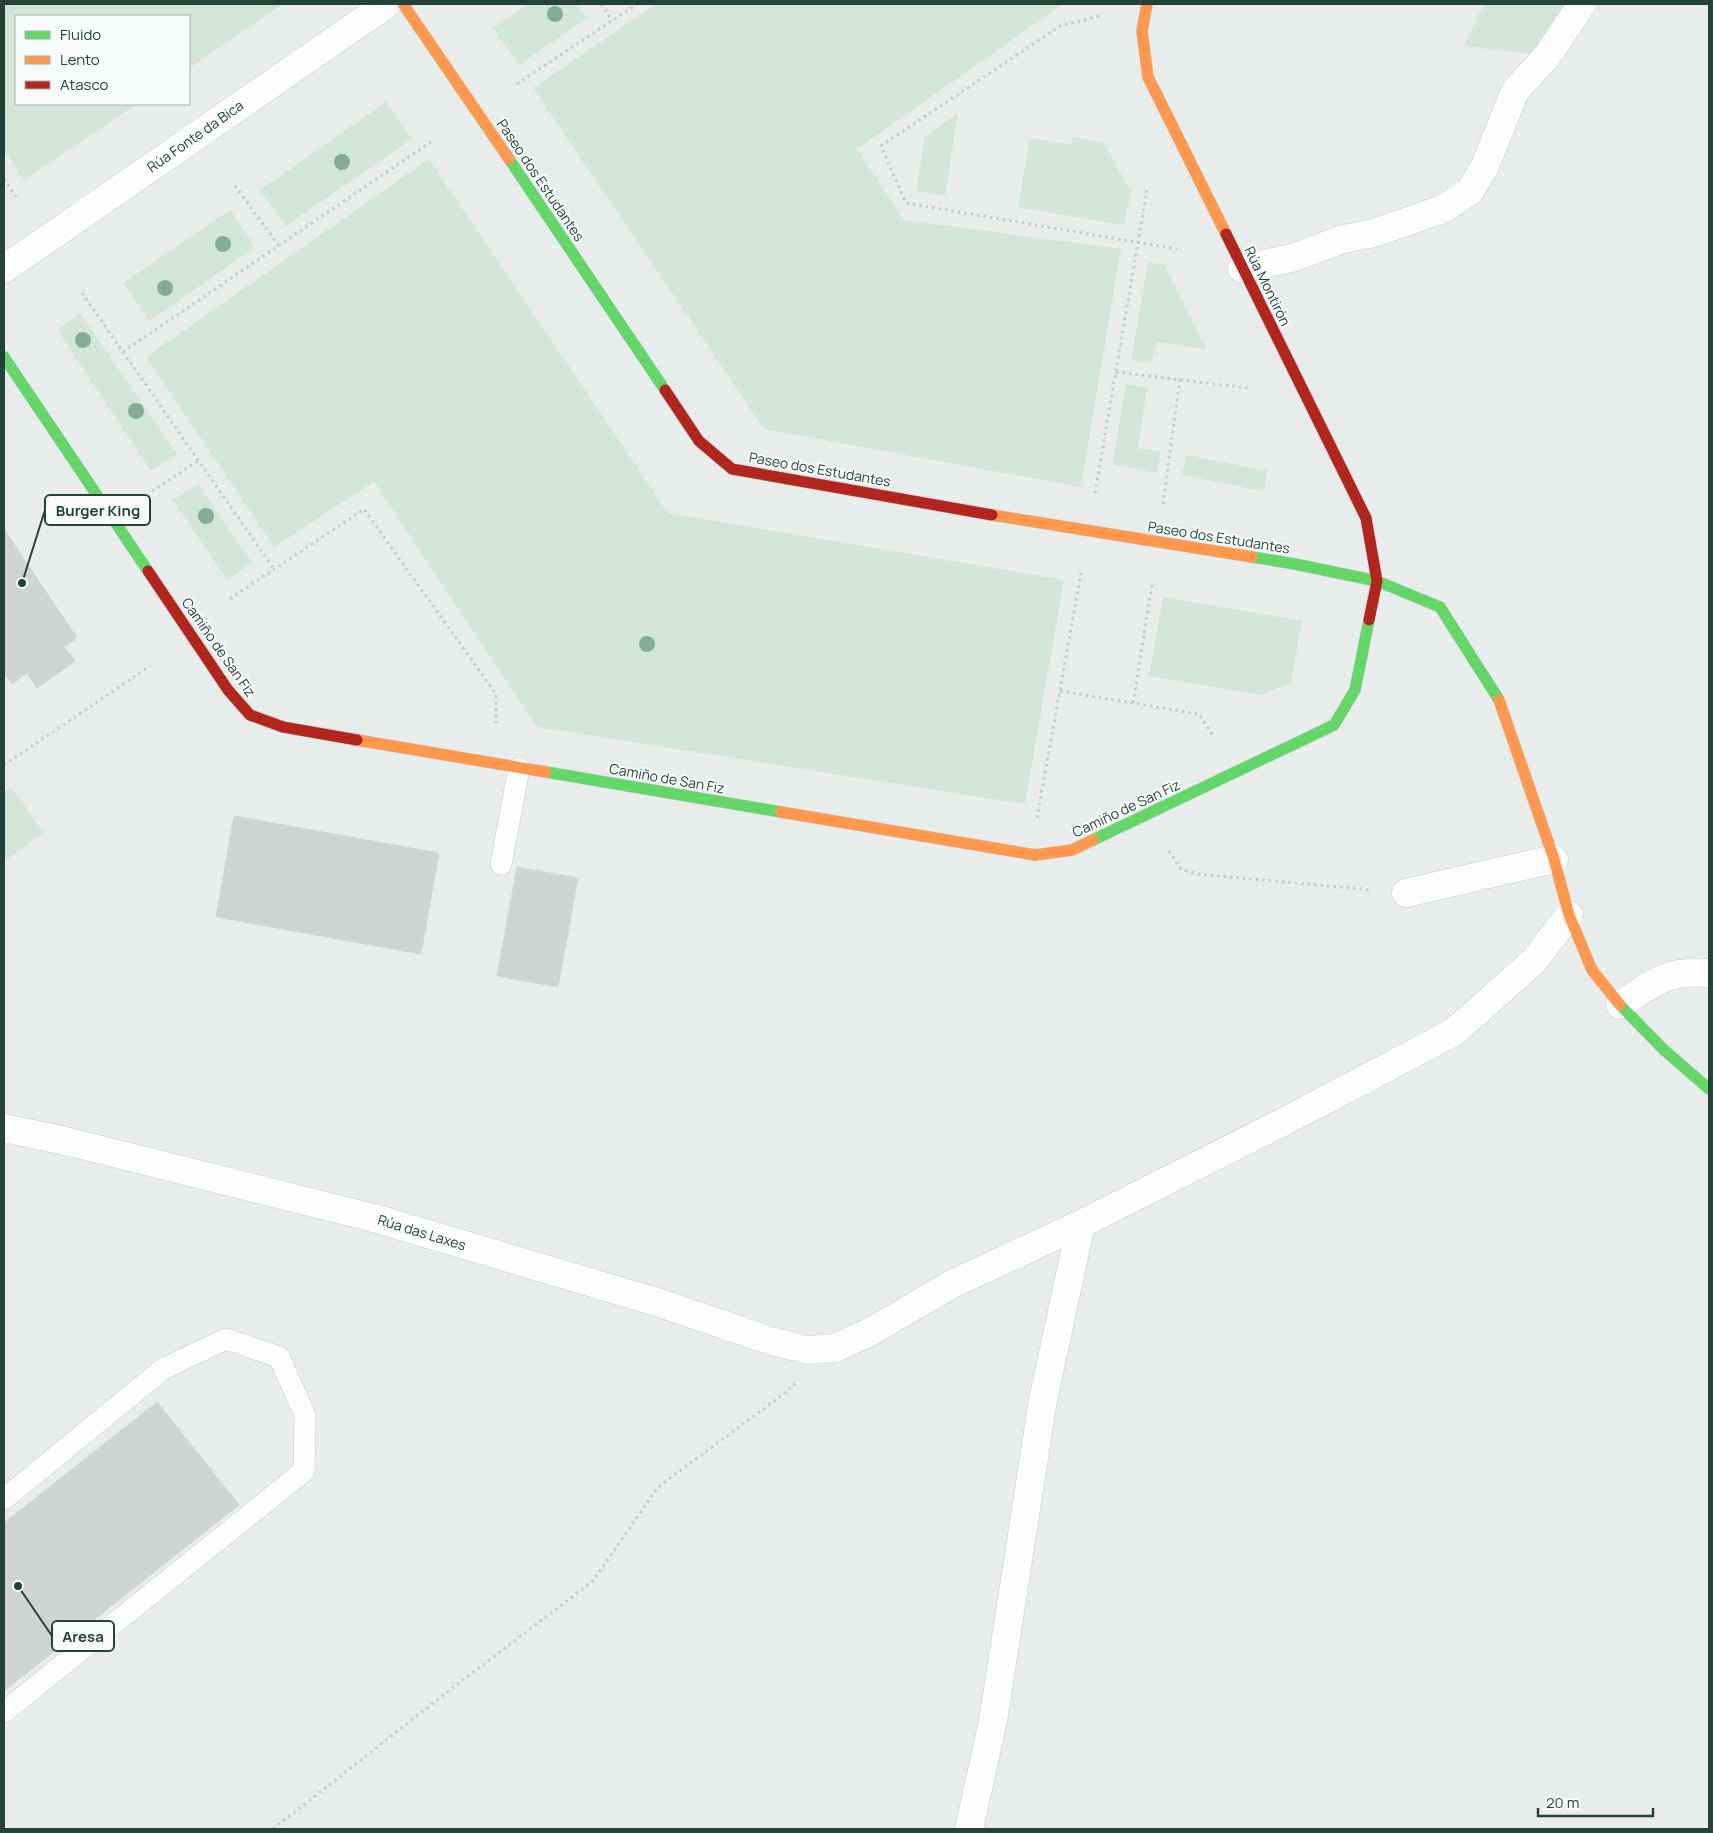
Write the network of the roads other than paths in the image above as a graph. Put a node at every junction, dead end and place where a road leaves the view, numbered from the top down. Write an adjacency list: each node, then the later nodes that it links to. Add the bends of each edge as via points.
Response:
1 (387, 4): 5 (street, Rúa Fonte da Bica)
2 (403, 4): 8 (street, Paseo dos Estudantes, via 699,441 732,469 1061,527 1296,564)
3 (1147, 4): 6 (street, Rúa Montirón, via 1142,31 1148,77)
4 (1582, 4): 6 (street, via 1547,56 1515,91 1485,166 1470,191 1443,208 1374,233)
5 (4, 269)
6 (1242, 269): 8 (street, Rúa Montirón, via 1366,518)
7 (4, 357): 9 (street, Camiño de San Fiz, via 228,690 250,714 283,727)
8 (1377, 581): 9 (street, Camiño de San Fiz, via 1355,690 1334,725 1072,850 1035,855); 10 (street, Paseo dos Estudantes, via 1440,607 1497,695)
9 (519, 768): 11 (lane)
10 (1554, 859): 12 (street); 13 (street, Paseo dos Estudantes)
11 (502, 864)
12 (1406, 893)
13 (1569, 915): 15 (street, Paseo dos Estudantes, via 1592,970); 18 (street, via 1534,961 1454,1032)
14 (1709, 973): 15 (street, via 1688,971 1658,979)
15 (1620, 1005): 16 (street, Paseo dos Estudantes)
16 (1709, 1089)
17 (4, 1128): 18 (street, Rúa das Laxes, via 374,1218 808,1350 835,1348 870,1332 952,1284)
18 (1081, 1224): 21 (street, via 1043,1400 993,1721)
19 (4, 1499): 20 (lane, via 163,1369 226,1339 279,1357 305,1415 304,1471)
20 (4, 1712)
21 (969, 1829)

